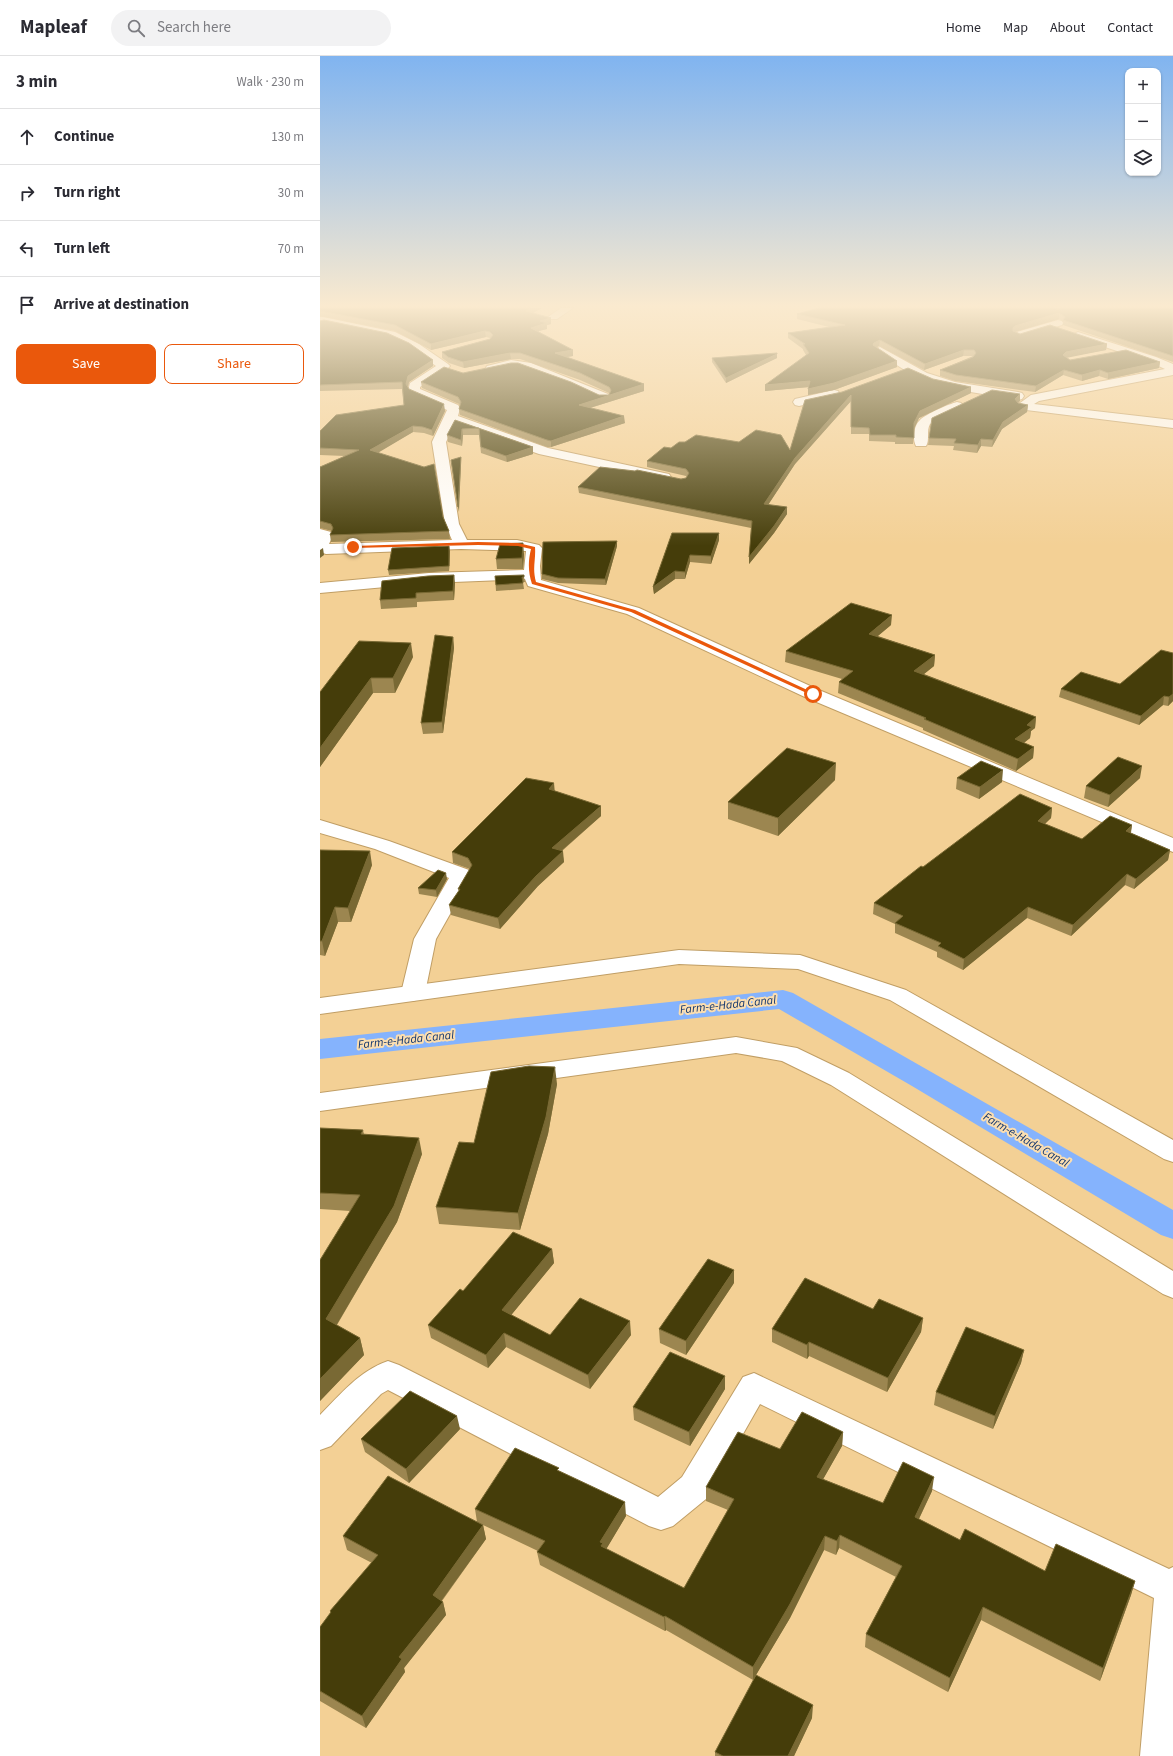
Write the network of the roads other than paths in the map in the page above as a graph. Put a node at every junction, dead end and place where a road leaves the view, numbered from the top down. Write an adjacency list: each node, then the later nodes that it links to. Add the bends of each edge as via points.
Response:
1 (414, 387): 10 (street, via 414,391 454,408)
2 (583, 387): 7 (street)
3 (961, 387): 6 (street)
4 (1086, 387): 8 (street)
5 (843, 392): 9 (street)
6 (987, 392): 8 (street); 12 (street, via 925,422 921,430)
7 (604, 397)
8 (1035, 398): 11 (street, via 1022,406)
9 (799, 402)
10 (451, 418): 13 (street, via 544,451); 15 (street, via 439,442 452,524)
11 (1173, 424)
12 (921, 443)
13 (673, 478)
14 (320, 533): 15 (street, via 326,535 320,547 326,549)
15 (461, 544): 16 (street, via 518,545 534,548 531,559)
16 (532, 574): 17 (street, via 429,578); 19 (street, via 534,583 633,611 813,694)
17 (320, 588)
18 (320, 826): 20 (street, via 382,845 460,875 424,939)
19 (1173, 846)
20 (413, 993): 21 (street); 23 (street, via 679,957 800,962 898,995)
21 (320, 1006)
22 (320, 1102): 24 (street, via 736,1045 788,1054 840,1078)
23 (1173, 1152)
24 (1173, 1286)
25 (320, 1436): 26 (street, via 370,1385 388,1374 661,1515 694,1488 754,1386)
26 (1173, 1588): 27 (street)
27 (1159, 1756)

